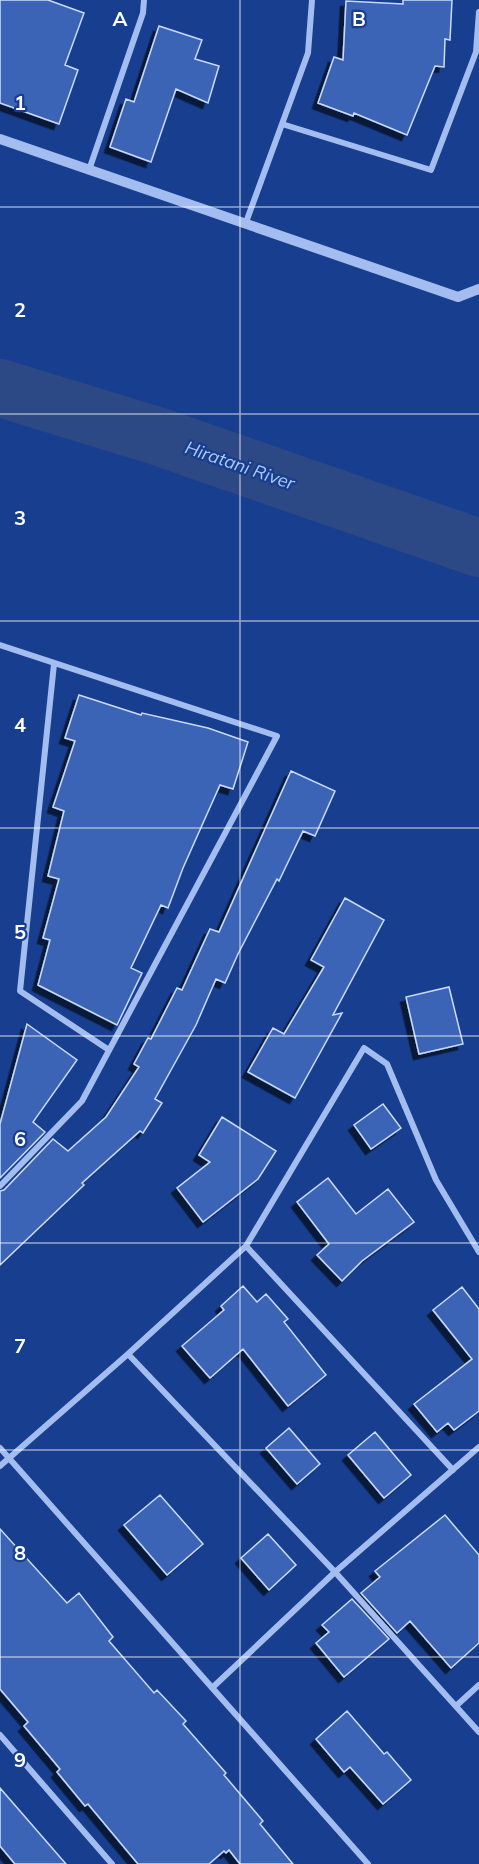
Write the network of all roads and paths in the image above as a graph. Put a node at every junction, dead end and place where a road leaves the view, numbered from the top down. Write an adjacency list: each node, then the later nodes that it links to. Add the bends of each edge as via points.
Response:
1 (144, 0): 6 (street, via 143,13)
2 (312, 0): 4 (street, via 308,53)
3 (479, 12): 4 (street, via 476,52 431,170)
4 (282, 124): 7 (street)
5 (0, 139): 6 (street)
6 (88, 171): 7 (street)
7 (245, 225): 8 (street, via 458,297)
8 (479, 289)
9 (0, 645): 10 (street)
10 (54, 664): 11 (street, via 20,992); 11 (street, via 277,736)
11 (109, 1050): 12 (street, via 82,1101)
12 (0, 1186)
13 (246, 1246): 14 (street, via 364,1048 387,1064 436,1180); 15 (street); 20 (street)
14 (479, 1252)
15 (128, 1354): 18 (street); 21 (street)
16 (479, 1447): 20 (street)
17 (0, 1448): 18 (street)
18 (10, 1458): 19 (street); 23 (street)
19 (0, 1467)
20 (453, 1470): 21 (street)
21 (335, 1572): 23 (street); 24 (street)
22 (479, 1685): 24 (street)
23 (212, 1688): 28 (street)
24 (456, 1706): 25 (street)
25 (479, 1732)
26 (0, 1735): 27 (street)
27 (112, 1864)
28 (368, 1864)

